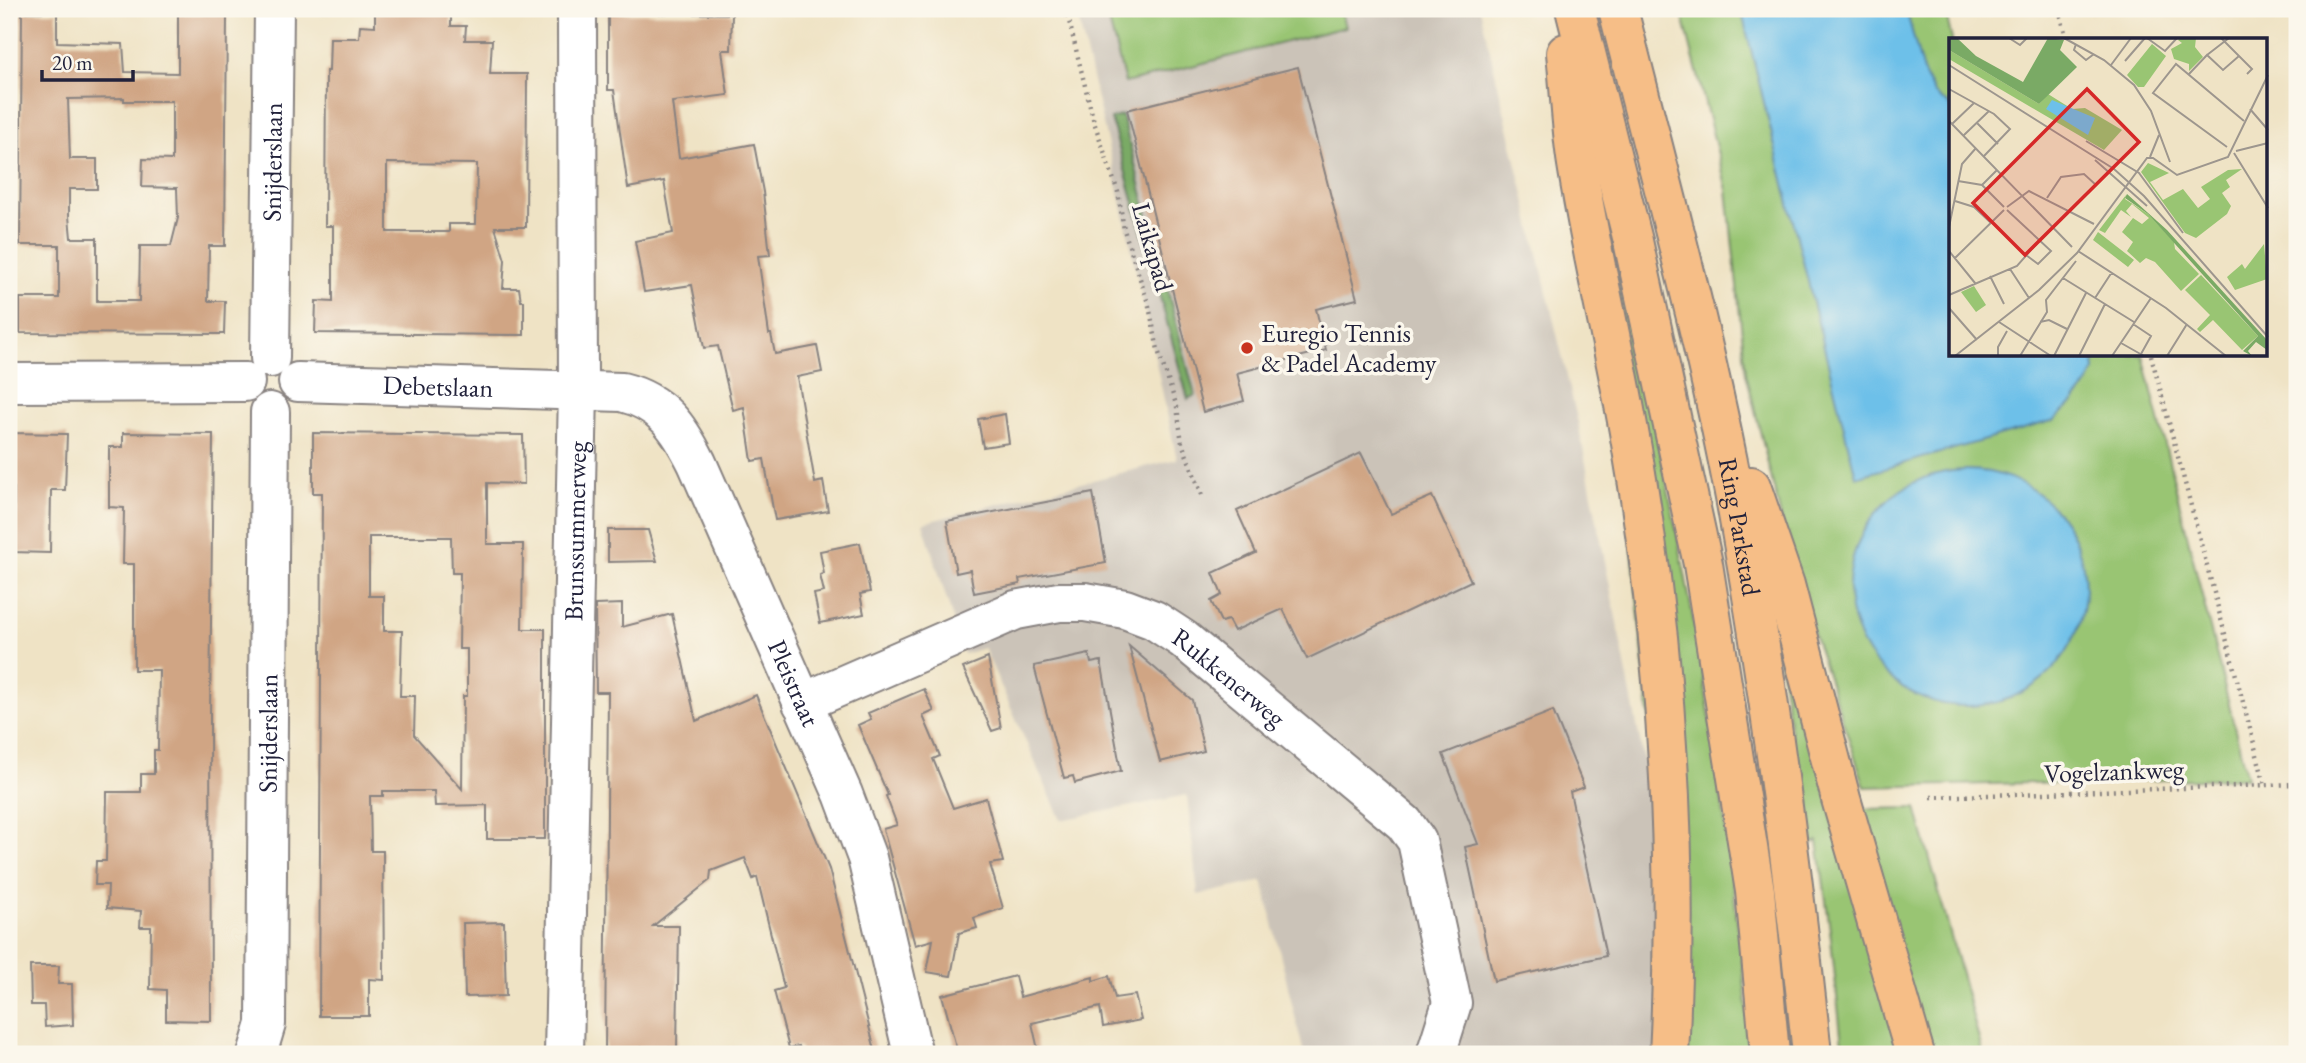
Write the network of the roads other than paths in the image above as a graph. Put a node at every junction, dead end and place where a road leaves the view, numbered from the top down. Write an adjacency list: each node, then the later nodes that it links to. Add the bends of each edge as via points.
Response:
1 (274, 9): 7 (street, Snijderslaan)
2 (577, 9): 9 (street, Brunssummerweg)
3 (1562, 9): 15 (highway, via 1577,162 1632,450 1660,657 1673,856)
4 (1575, 9): 16 (highway, Ring Parkstad, via 1633,241 1703,564 1755,891)
5 (1618, 9): 6 (highway, Ring Parkstad)
6 (1704, 352): 17 (highway, Ring Parkstad, via 1768,696); 18 (highway, via 1786,585 1841,799)
7 (271, 374): 8 (street, Debetslaan); 9 (street, Debetslaan); 11 (street, Snijderslaan, via 246,393 251,402 270,412 266,1024)
8 (9, 383)
9 (578, 391): 10 (street, Pleistraat, via 635,395 654,405 678,430 697,463); 12 (street, Brunssummerweg)
10 (802, 703): 13 (street, Pleistraat, via 844,794 867,858); 14 (street, Rukkenerweg, via 1016,610 1085,602 1154,620 1184,639 1404,823 1417,841 1452,1003)
11 (257, 1054)
12 (564, 1054)
13 (914, 1054)
14 (1436, 1054)
15 (1669, 1054)
16 (1770, 1054)
17 (1812, 1054)
18 (1915, 1054)

